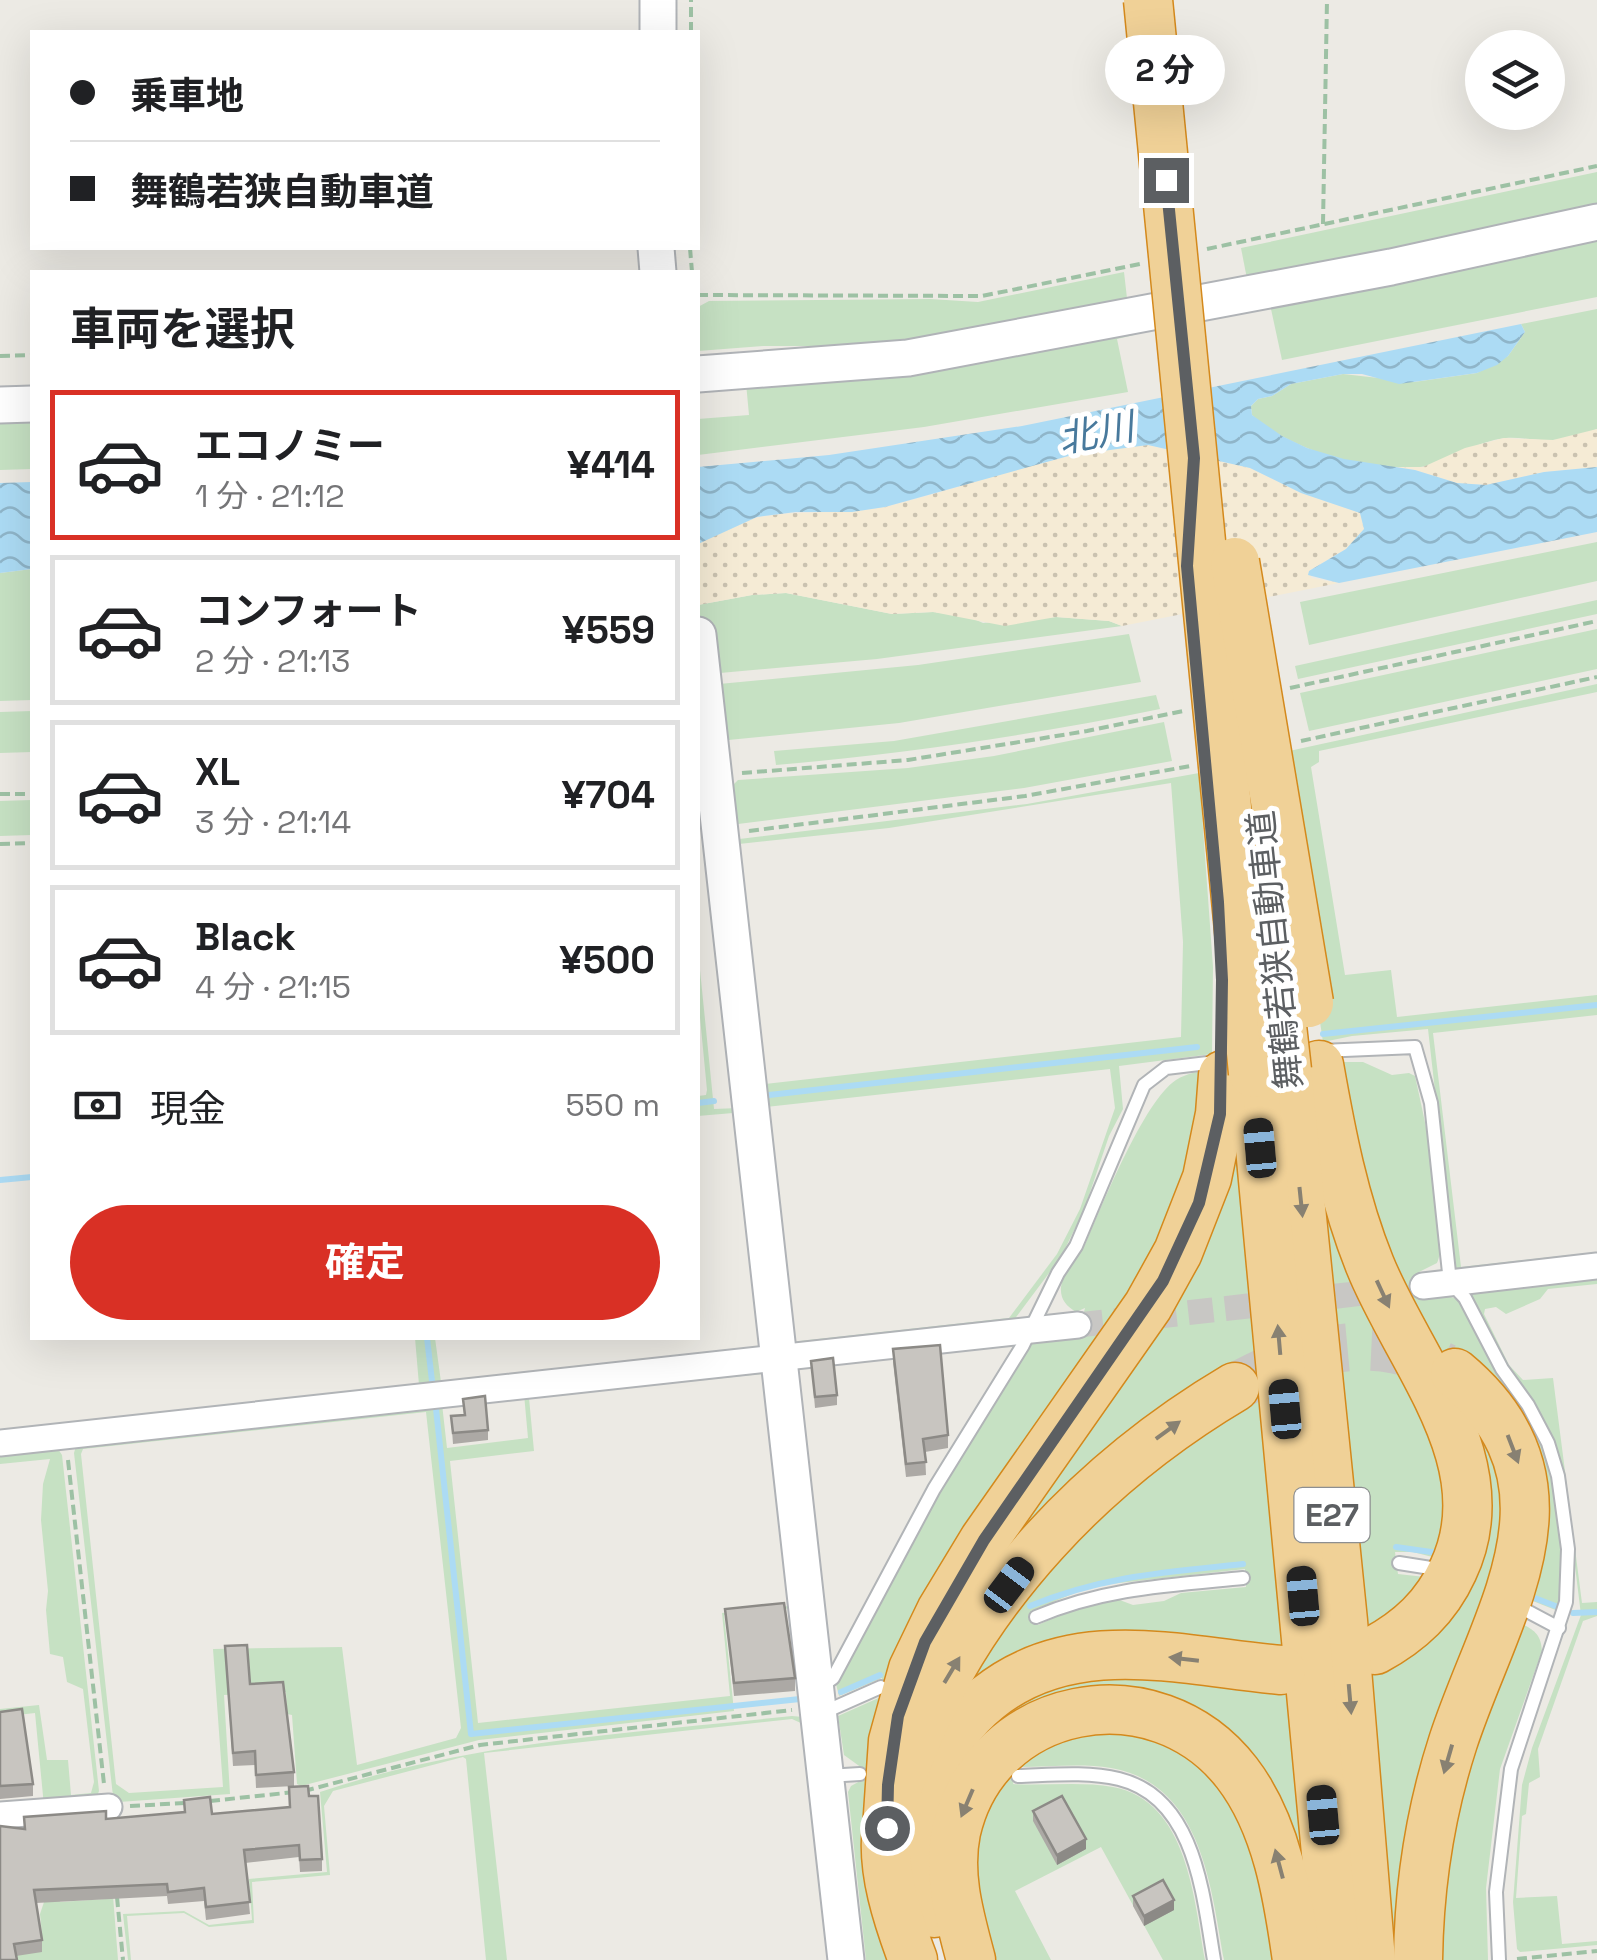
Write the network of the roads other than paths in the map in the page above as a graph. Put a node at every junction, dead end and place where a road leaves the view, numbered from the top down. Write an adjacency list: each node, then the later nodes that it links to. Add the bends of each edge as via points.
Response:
1 (658, 0): 4 (street)
2 (1148, 0): 10 (highway, bridge, via 1194,458 1187,566 1218,902)
3 (1180, 0): 10 (highway, bridge)
4 (658, 30)
5 (1597, 222): 6 (street, via 908,358)
6 (700, 374)
7 (30, 404): 8 (street)
8 (0, 405)
9 (700, 653): 16 (street)
10 (1278, 1063): 12 (lane, via 1416,1046 1431,1103); 15 (lane, via 1166,1068 1144,1085 1076,1246); 26 (highway, one-way to 26, via 1341,1173 1360,1240 1461,1458 1464,1538 1448,1582 1420,1620); 35 (highway, via 1220,1114 1207,1178 1148,1306 941,1611 905,1690 893,1741); 42 (highway, 舞鶴若狭自動車道 / E27, one-way to 10); 43 (highway, 舞鶴若狭自動車道 / E27, one-way to 43, via 1343,1621)
11 (1597, 1266): 12 (street)
12 (1450, 1282): 13 (street); 25 (lane, via 1537,1420 1554,1460 1569,1586)
13 (1423, 1286)
14 (1078, 1325): 15 (street)
15 (1028, 1330): 16 (street); 29 (lane)
16 (778, 1358): 19 (street); 29 (street)
17 (1455, 1372): 44 (highway, one-way to 44, via 1507,1432 1524,1487 1524,1531 1511,1594 1436,1801)
18 (1235, 1386): 35 (highway, one-way to 18, via 937,1695 1024,1565 1134,1456)
19 (0, 1443)
20 (1399, 1562): 21 (lane)
21 (1437, 1569)
22 (1243, 1578): 24 (lane, via 1108,1592)
23 (1527, 1611): 25 (lane)
24 (1036, 1617)
25 (1559, 1628): 45 (lane, via 1511,1768 1496,1892)
26 (1375, 1650)
27 (1281, 1670): 38 (highway, one-way to 38, via 1092,1654 1042,1666 980,1704 946,1746 921,1818 930,1904)
28 (881, 1687): 29 (lane)
29 (816, 1704): 31 (street)
30 (860, 1774): 31 (lane)
31 (824, 1776): 36 (street)
32 (1018, 1776): 40 (lane, via 1121,1779 1161,1803 1194,1862)
33 (109, 1808): 34 (street)
34 (0, 1816)
35 (887, 1828): 37 (highway, via 896,1906)
36 (846, 1960)
37 (913, 1960)
38 (957, 1960)
39 (971, 1960): 41 (highway, one-way to 39, via 1276,1854 1236,1772 1174,1722 1095,1708 1052,1720 1012,1743 971,1791 952,1864)
40 (1214, 1960)
41 (1298, 1960)
42 (1336, 1960)
43 (1371, 1960)
44 (1418, 1960)
45 (1500, 1960)

